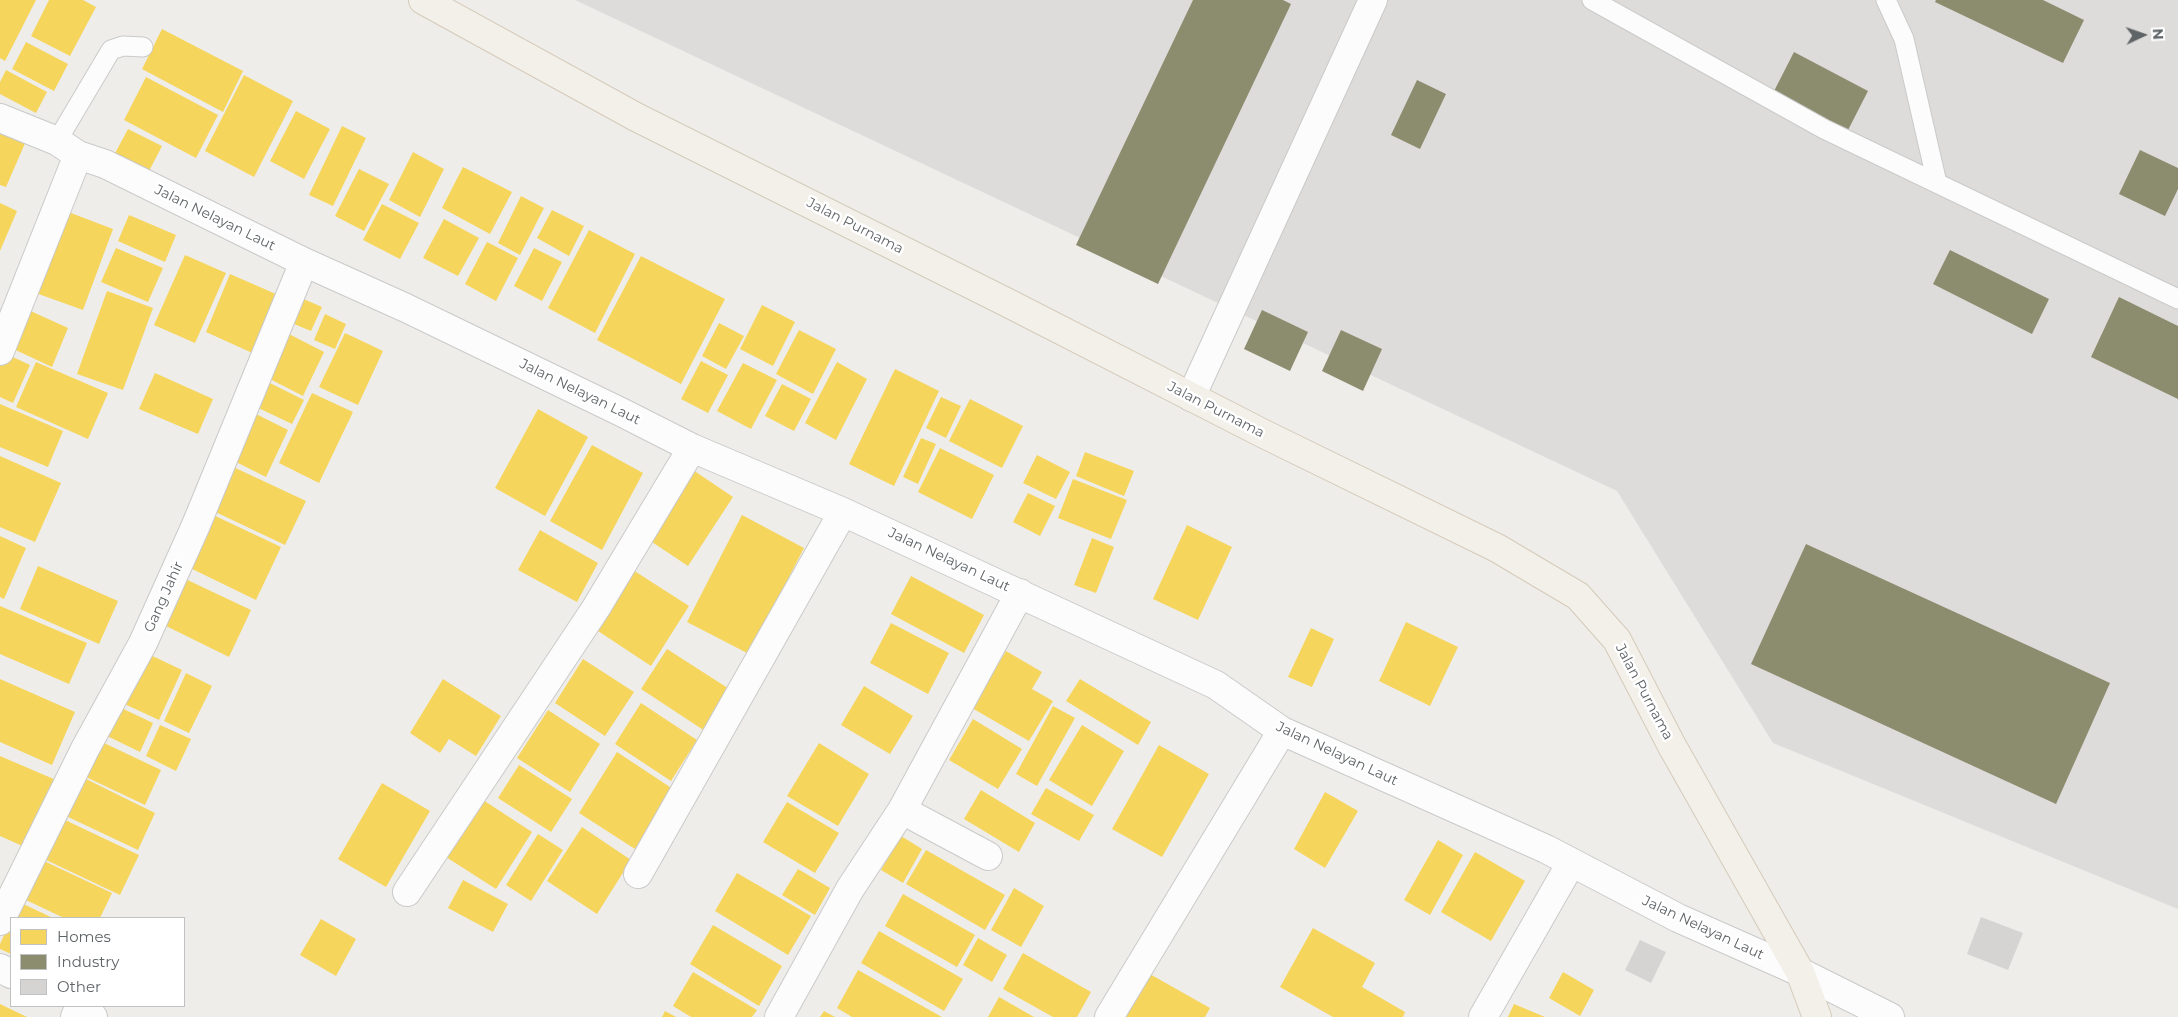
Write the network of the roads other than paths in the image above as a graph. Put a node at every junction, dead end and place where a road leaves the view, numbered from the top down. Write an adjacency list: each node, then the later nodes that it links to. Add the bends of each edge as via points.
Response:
1 (423, 0): 12 (main road, Jalan Purnama, via 636,117)
2 (1373, 0): 12 (street)
3 (1592, 0): 8 (lane, via 1824,129)
4 (1886, 0): 8 (lane, via 1904,39)
5 (144, 47): 7 (lane, via 123,46 110,50)
6 (0, 118): 7 (street, Jalan Nelayan Laut)
7 (68, 148): 9 (street, Jalan Nelayan Laut); 11 (street)
8 (1937, 183): 10 (lane)
9 (304, 262): 13 (street, Jalan Nelayan Laut, via 415,312); 22 (street, Gang Jahir, via 196,525 143,643 85,749)
10 (2178, 299)
11 (0, 351)
12 (1191, 397): 23 (main road, Jalan Purnama, via 1497,548 1578,596 1617,640 1672,746)
13 (692, 448): 14 (street, Jalan Nelayan Laut); 21 (street, via 596,608)
14 (843, 512): 15 (street, Jalan Nelayan Laut); 20 (street)
15 (1020, 593): 16 (street, Jalan Nelayan Laut, via 1216,685); 17 (street)
16 (1282, 731): 19 (street, Jalan Nelayan Laut, via 1546,848); 25 (street)
17 (902, 810): 18 (street); 24 (street, via 850,889)
18 (988, 856)
19 (1570, 863): 23 (street, Jalan Nelayan Laut, via 1678,918); 26 (street)
20 (638, 874)
21 (407, 892)
22 (0, 921)
23 (1800, 972): 27 (main road, Jalan Purnama); 28 (street, Jalan Nelayan Laut)
24 (779, 1017)
25 (1109, 1017)
26 (1483, 1017)
27 (1817, 1017)
28 (1890, 1017)

